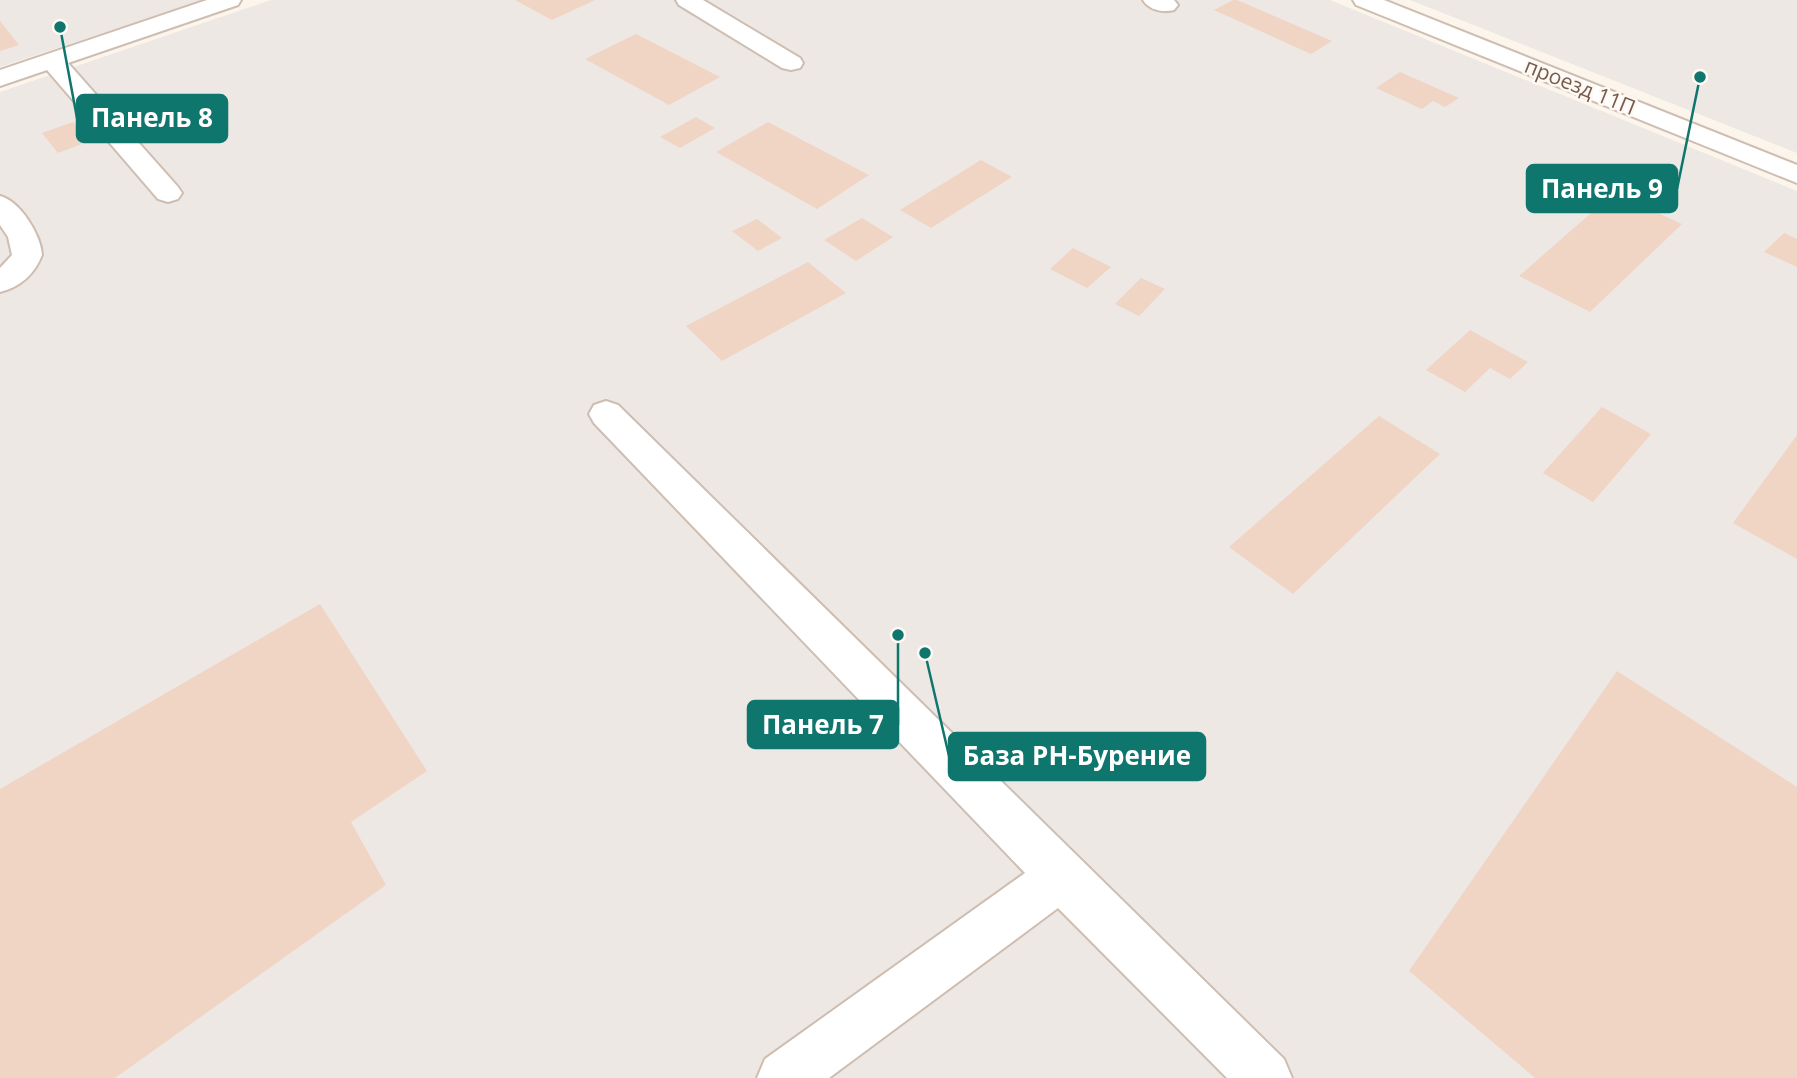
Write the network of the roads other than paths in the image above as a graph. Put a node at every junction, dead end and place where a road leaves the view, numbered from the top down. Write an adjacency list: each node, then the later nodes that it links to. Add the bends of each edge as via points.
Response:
1 (230, 0): 4 (street)
2 (687, 0): 6 (street)
3 (1363, 0): 8 (street, проезд 11П)
4 (167, 10): 5 (street)
5 (52, 60): 7 (street); 9 (street)
6 (791, 63)
7 (0, 78)
8 (1797, 175)
9 (169, 193)
10 (0, 205): 11 (street, via 29,246 29,256 22,267)
11 (0, 282)
12 (606, 414): 13 (street)
13 (1062, 876): 14 (street); 15 (street)
14 (784, 1078)
15 (1265, 1078)

